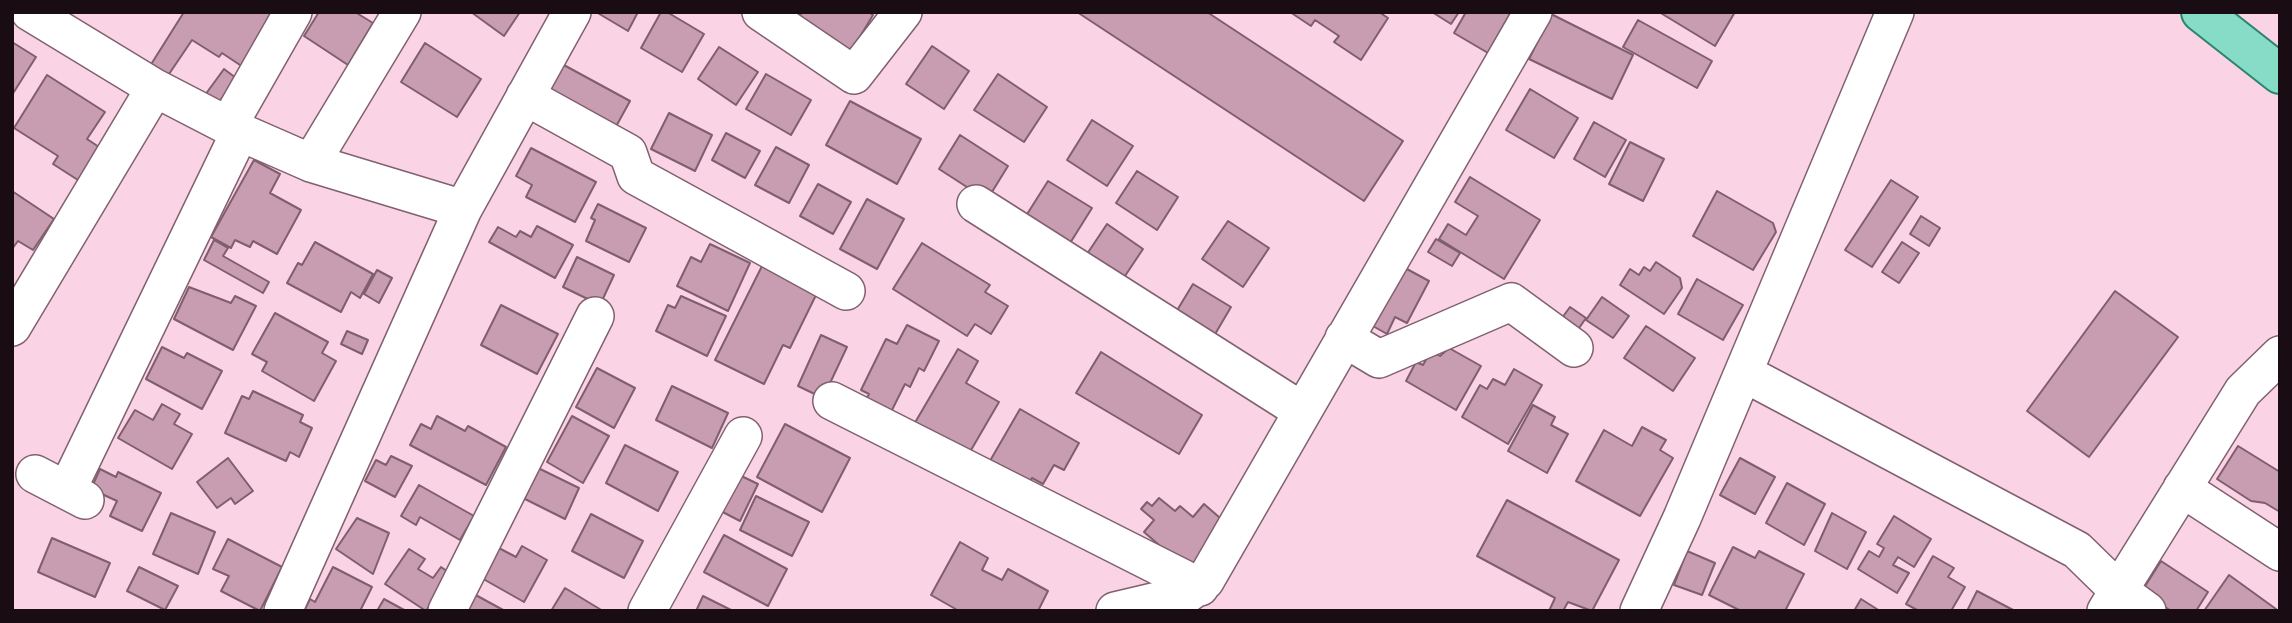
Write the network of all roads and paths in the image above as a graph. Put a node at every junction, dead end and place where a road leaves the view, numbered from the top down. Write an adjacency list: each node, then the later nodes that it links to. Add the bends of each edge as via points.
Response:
1 (30, 12): 11 (street)
2 (293, 12): 13 (street)
3 (402, 12): 14 (street)
4 (572, 12): 12 (street)
5 (761, 12): 6 (street, via 854,75)
6 (902, 12)
7 (1533, 12): 20 (street)
8 (1895, 12): 23 (street)
9 (2201, 12): 10 (main road)
10 (2280, 74)
11 (155, 88): 13 (street); 19 (street)
12 (525, 96): 16 (street); 17 (street, via 628,153 636,176)
13 (234, 129): 14 (street); 27 (street)
14 (312, 163): 16 (street)
15 (976, 204): 25 (street)
16 (463, 209): 32 (street)
17 (846, 291)
18 (595, 317): 33 (street)
19 (12, 327)
20 (1344, 338): 21 (street, via 1378,359 1511,302); 25 (street)
21 (1574, 348)
22 (2280, 355): 28 (street, via 2243,391)
23 (1744, 373): 31 (street, via 2077,550); 36 (street)
24 (832, 401): 30 (street)
25 (1302, 411): 30 (street)
26 (743, 436): 34 (street)
27 (62, 488)
28 (2182, 488): 29 (street); 31 (street)
29 (2280, 552)
30 (1200, 587): 35 (street)
31 (2124, 604)
32 (283, 611)
33 (447, 611)
34 (647, 611)
35 (1115, 611)
36 (1639, 611)

